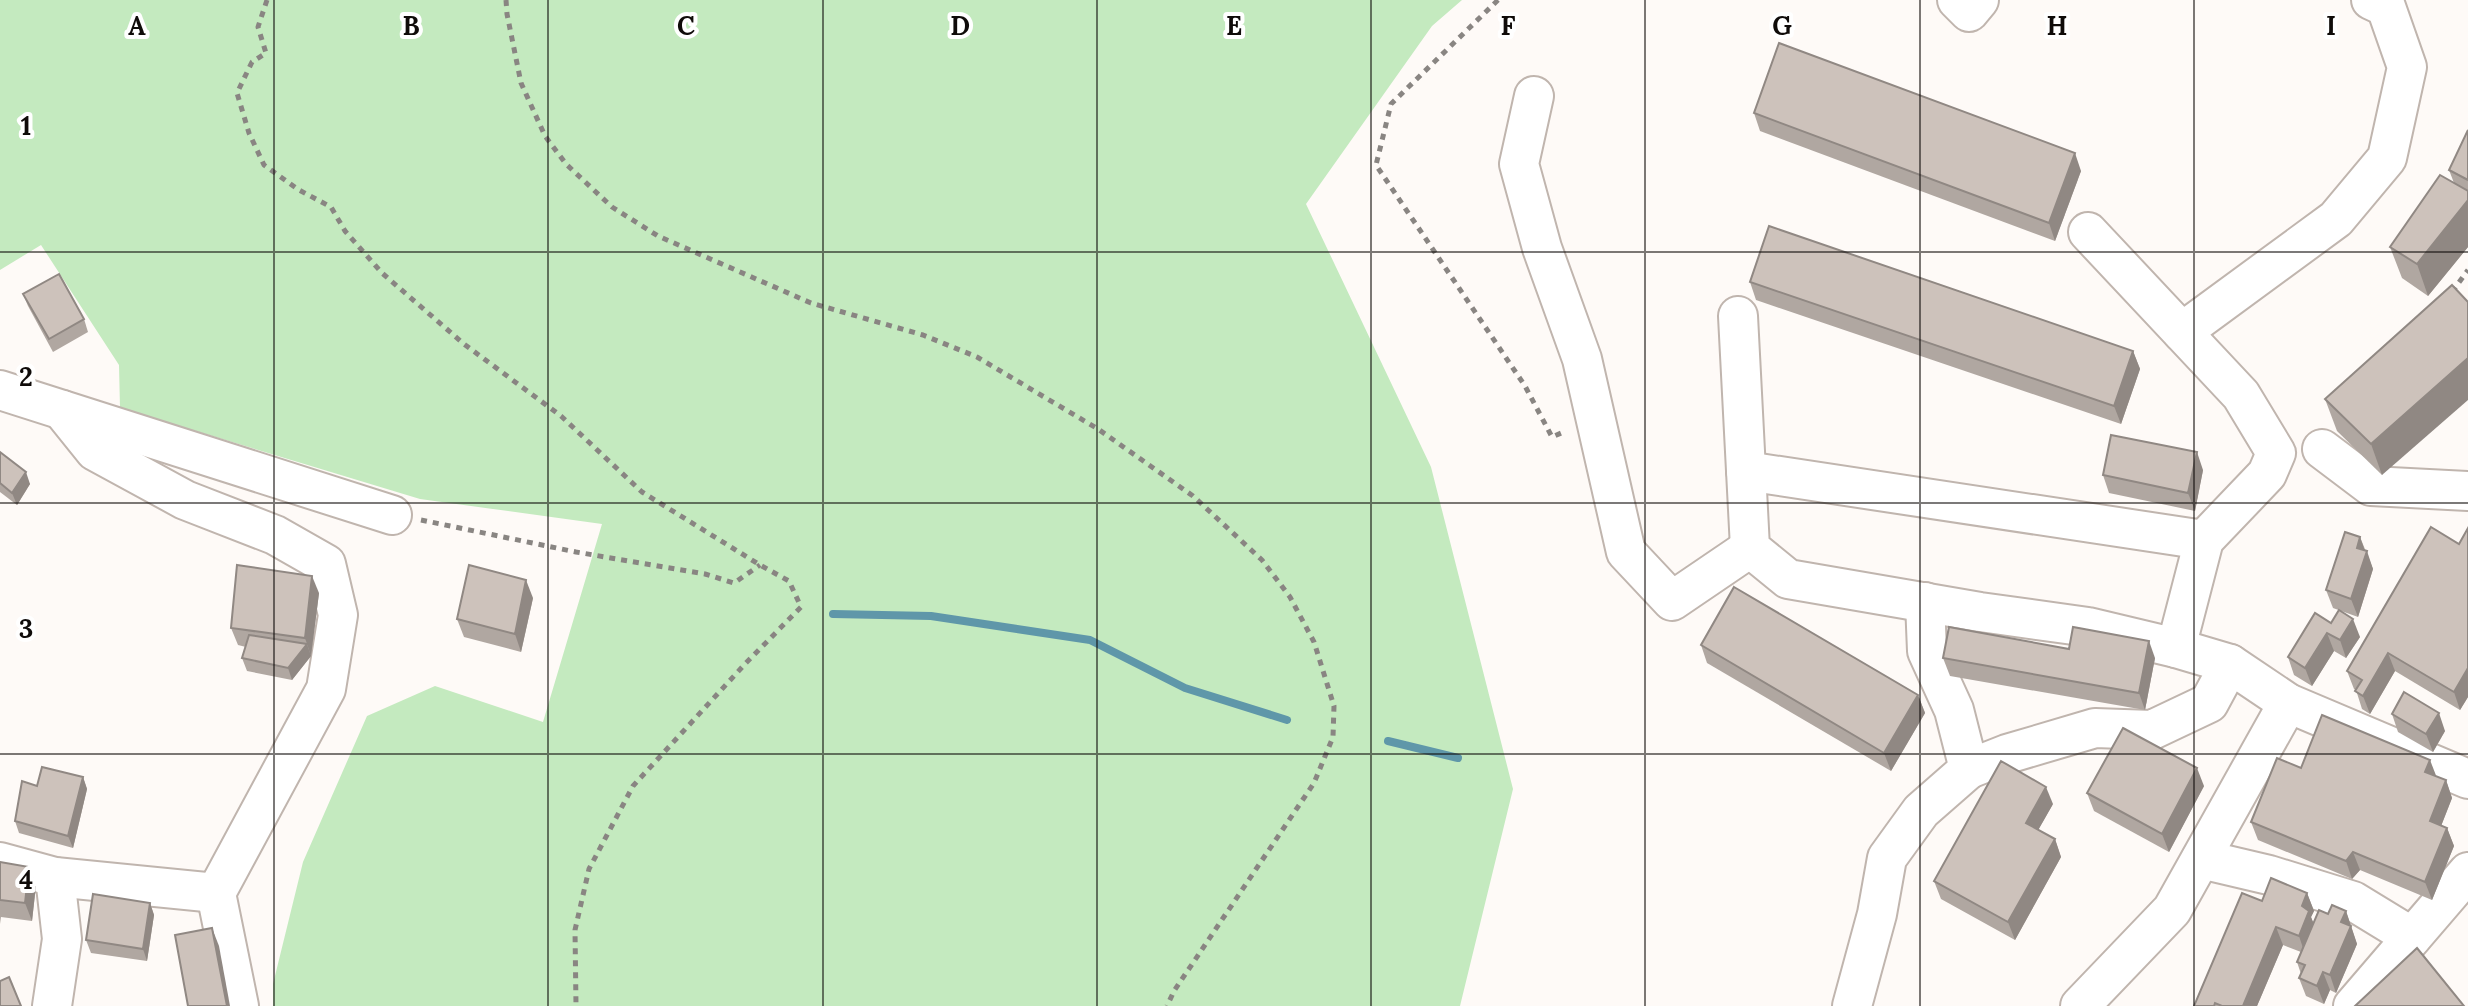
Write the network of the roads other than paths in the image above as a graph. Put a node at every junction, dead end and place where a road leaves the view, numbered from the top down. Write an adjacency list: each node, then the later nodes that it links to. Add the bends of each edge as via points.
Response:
1 (1957, 0): 2 (street, via 1969,12)
2 (1979, 0)
3 (2371, 0): 7 (street, via 2386,7 2407,67 2387,158 2336,219)
4 (1534, 96): 15 (street, via 1519,164 1582,359 1626,552 1672,601)
5 (2088, 232): 7 (street)
6 (1738, 316): 11 (street)
7 (2182, 332): 14 (street, via 2241,395 2276,453 2267,474)
8 (0, 390): 9 (street)
9 (62, 410): 13 (street); 26 (street, via 95,451 185,500 275,535 326,564 338,615 326,689)
10 (2322, 449): 12 (street, via 2371,486)
11 (1746, 471): 14 (street); 15 (street)
12 (2468, 491)
13 (392, 515)
14 (2204, 540): 17 (street)
15 (1750, 548): 16 (street, via 1788,579)
16 (1925, 602): 17 (street, via 2088,627); 20 (street, via 1927,651 1954,710)
17 (2176, 648): 18 (street)
18 (2230, 664): 19 (street); 20 (street, via 2209,703 2152,730 2095,728)
19 (2288, 703): 21 (street); 22 (street)
20 (1969, 769): 30 (street, via 1921,811 1887,858)
21 (2468, 779)
22 (2201, 859): 27 (street, via 2353,901); 31 (street, via 2172,910)
23 (0, 862): 25 (street)
24 (2468, 872): 27 (street)
25 (55, 877): 26 (street); 28 (street, via 62,939)
26 (216, 893): 29 (street)
27 (2412, 937): 32 (street)
28 (52, 1006)
29 (239, 1006)
30 (1852, 1006)
31 (2080, 1006)
32 (2353, 1006)

